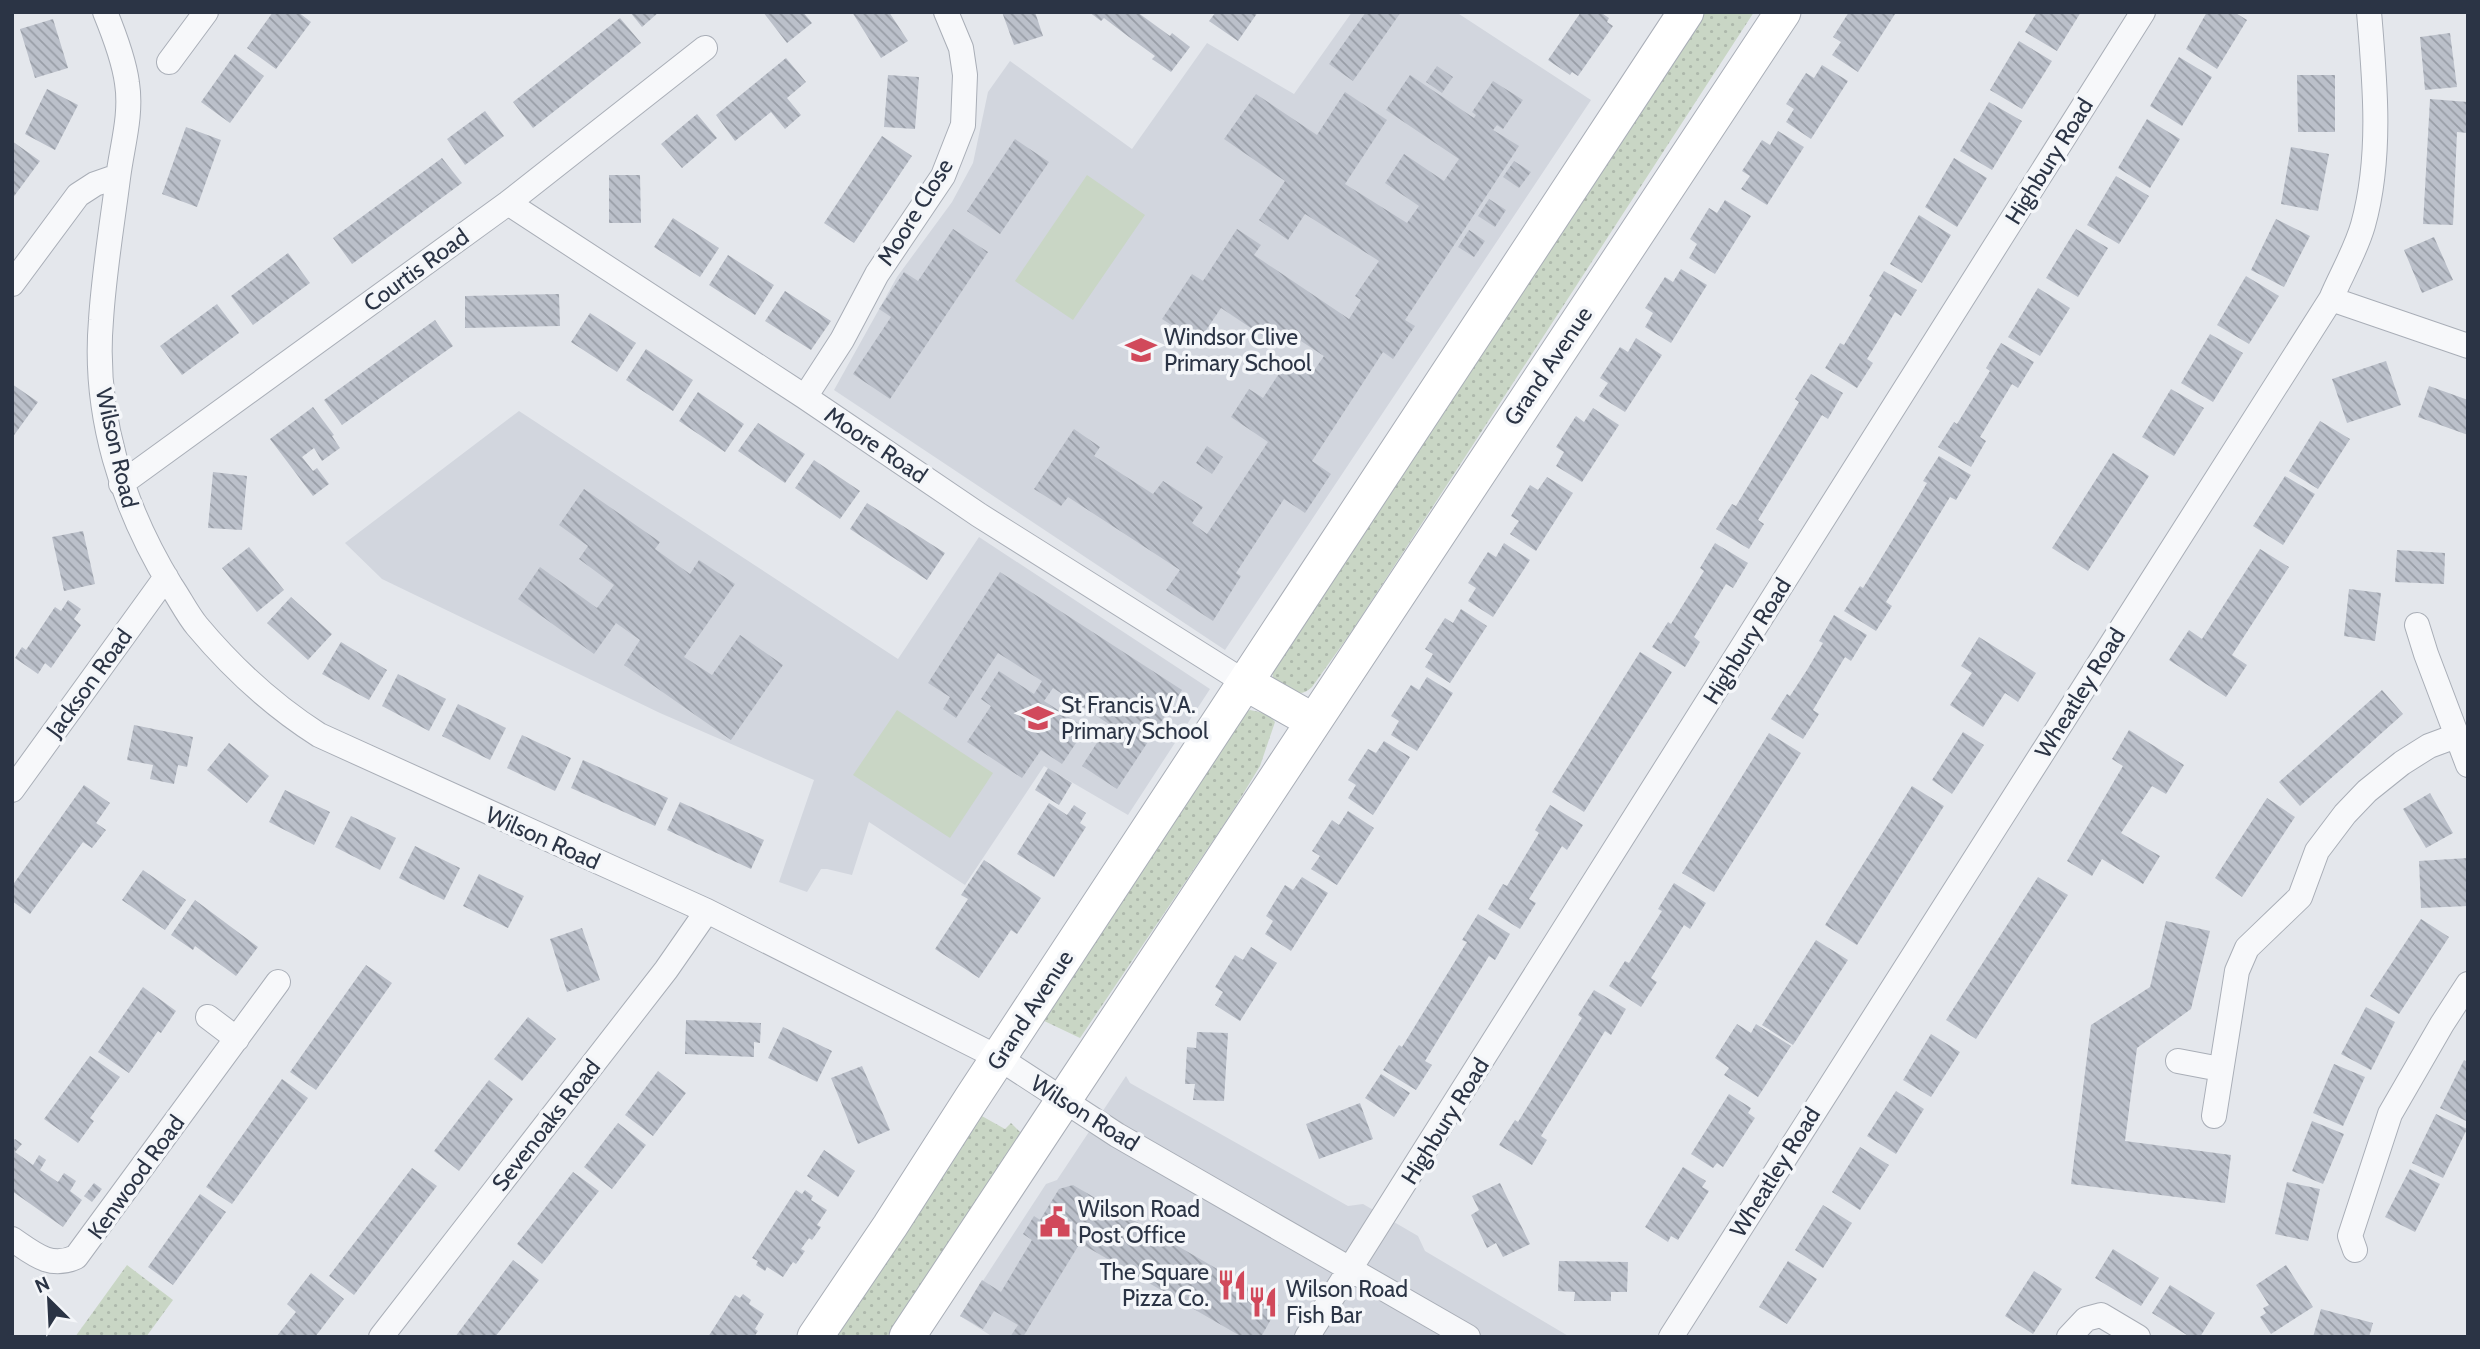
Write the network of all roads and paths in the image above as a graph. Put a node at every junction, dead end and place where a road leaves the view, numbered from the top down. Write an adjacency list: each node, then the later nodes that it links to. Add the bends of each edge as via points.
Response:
1 (105, 12): 10 (street, Wilson Road, via 127,82 128,116)
2 (206, 12): 9 (street)
3 (946, 12): 15 (street, Moore Close, via 961,48 965,75 962,125 943,176 877,274)
4 (1686, 12): 19 (street, Grand Avenue)
5 (1783, 12): 20 (street, Grand Avenue)
6 (2143, 12): 36 (street, Highbury Road)
7 (2370, 12): 13 (street, Wheatley Road, via 2375,162 2362,227)
8 (705, 48): 11 (street, Courtis Road)
9 (169, 62)
10 (118, 176): 12 (street, via 78,195); 16 (street, Wilson Road, via 99,366)
11 (508, 203): 15 (street, Moore Road); 16 (street, Courtis Road)
12 (12, 285)
13 (2331, 299): 14 (street); 42 (street, Wheatley Road)
14 (2468, 346)
15 (805, 397): 19 (street, Moore Road, via 979,515)
16 (121, 484): 17 (street, Wilson Road)
17 (166, 577): 23 (street, Jackson Road); 24 (street, Wilson Road, via 195,624 244,677 319,735)
18 (2417, 625): 21 (street)
19 (1246, 683): 20 (street); 29 (street, Grand Avenue)
20 (1313, 721): 32 (street, Grand Avenue)
21 (2456, 736): 22 (street); 31 (street, via 2429,746 2367,791 2317,851 2300,897 2247,948 2237,971)
22 (2468, 765)
23 (12, 790)
24 (707, 911): 29 (street, Wilson Road); 37 (street, Sevenoaks Road)
25 (278, 982): 28 (street, Kenwood Road)
26 (2468, 984): 35 (street, via 2390,1114 2350,1236)
27 (208, 1017): 28 (street)
28 (237, 1039): 34 (street, Kenwood Road, via 76,1257 56,1263 44,1260)
29 (999, 1058): 32 (street, Wilson Road); 38 (street, Grand Avenue)
30 (2178, 1061): 31 (street)
31 (2220, 1069): 33 (street)
32 (1063, 1099): 36 (street, Wilson Road, via 1116,1135); 39 (street, Grand Avenue)
33 (2214, 1116)
34 (12, 1239)
35 (2355, 1250)
36 (1350, 1270): 40 (street, Highbury Road); 41 (street, Wilson Road)
37 (382, 1337)
38 (815, 1337)
39 (907, 1337)
40 (1307, 1337)
41 (1468, 1337)
42 (1671, 1337)
43 (2069, 1337): 44 (street, via 2086,1319 2101,1315)
44 (2138, 1337)

